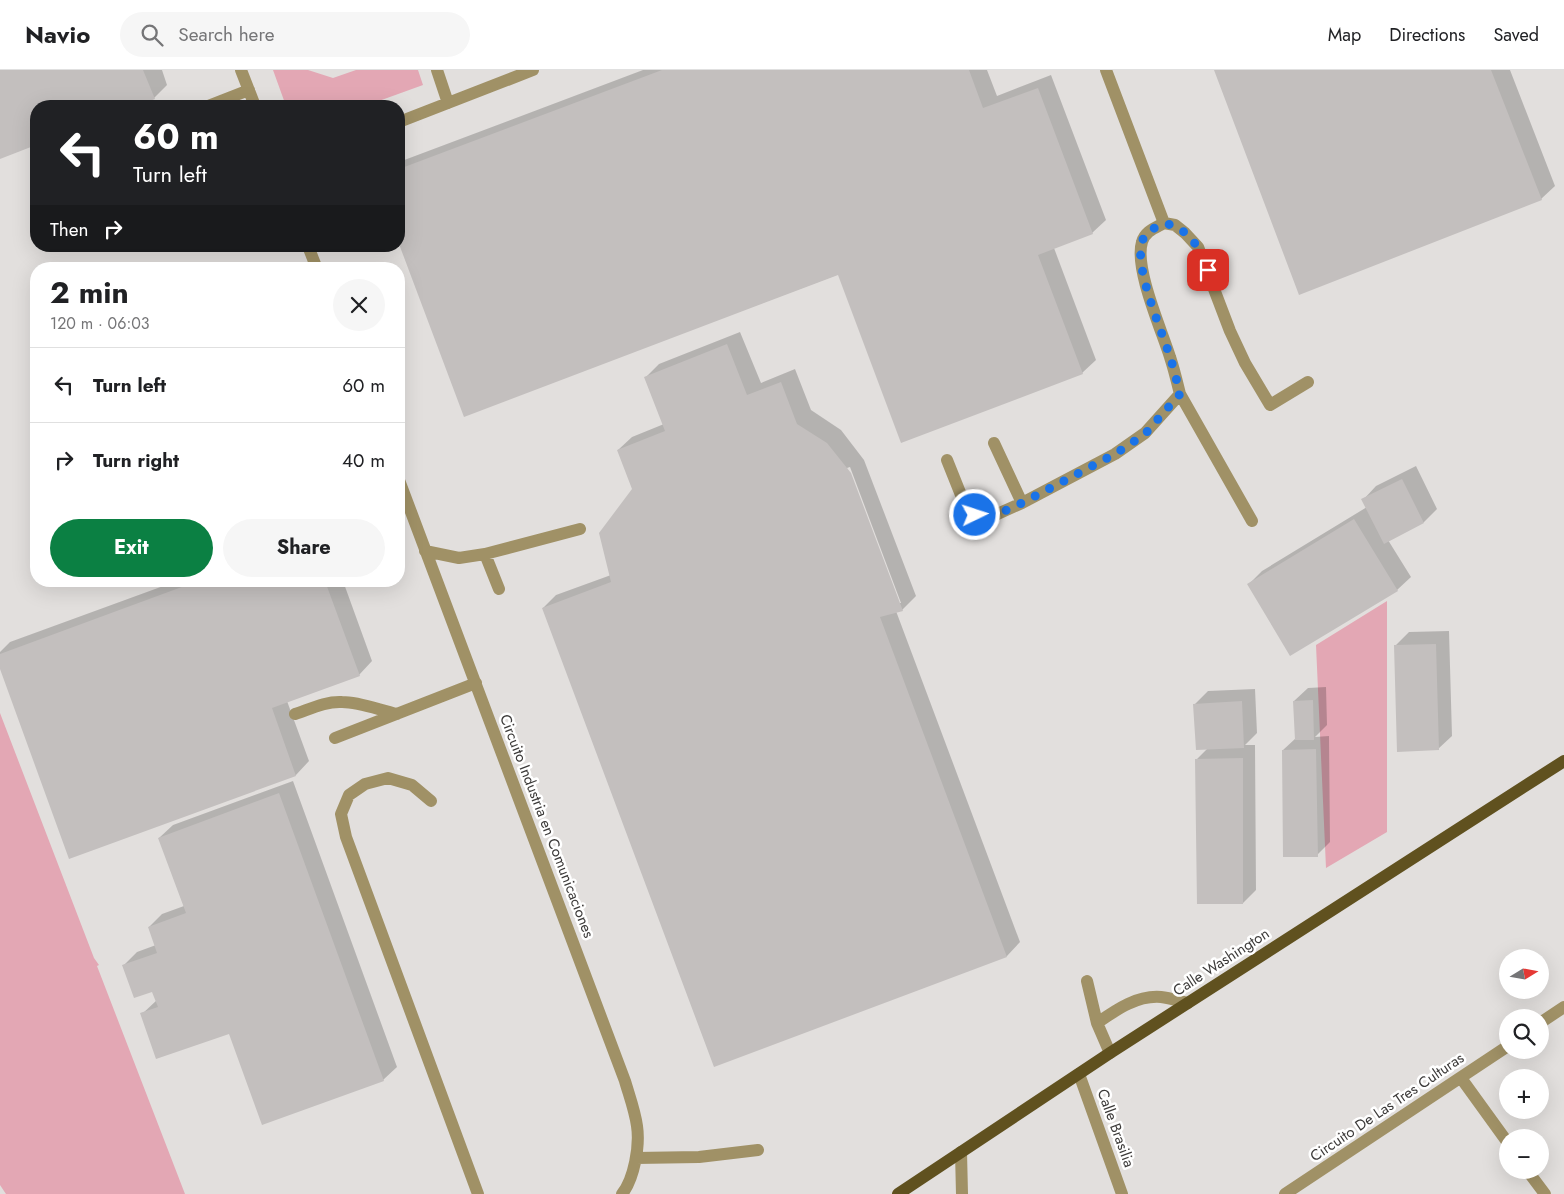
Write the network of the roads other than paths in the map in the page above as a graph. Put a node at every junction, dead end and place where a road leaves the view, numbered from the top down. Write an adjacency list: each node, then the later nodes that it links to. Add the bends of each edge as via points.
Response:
1 (437, 70): 8 (street)
2 (533, 70): 8 (street)
3 (1106, 70): 10 (street)
4 (240, 71): 5 (street)
5 (249, 90): 6 (street); 7 (street)
6 (223, 100)
7 (253, 100)
8 (448, 103): 9 (street)
9 (405, 120)
10 (1164, 223): 11 (street, via 1175,225 1198,247 1230,331 1270,405); 12 (street, via 1147,232 1142,243 1142,262 1146,286)
11 (1308, 382)
12 (1180, 394): 16 (street, via 1145,434 1115,454); 17 (street)
13 (994, 443): 16 (street)
14 (947, 460): 16 (street, via 967,510 975,515 994,516)
15 (405, 496): 19 (street, Circuito Industria en Comunicaciones)
16 (1022, 503)
17 (1252, 521)
18 (580, 529): 20 (street)
19 (425, 551): 20 (street, via 459,558); 22 (street, Circuito Industria en Comunicaciones)
20 (485, 554): 21 (street)
21 (498, 589)
22 (476, 684): 24 (street); 40 (street, Circuito Industria en Comunicaciones, via 625,1080 637,1127)
23 (295, 714): 24 (street, via 341,702)
24 (396, 714): 25 (street)
25 (335, 738)
26 (1564, 760): 29 (main road, Calle Washington)
27 (431, 801): 43 (street, via 412,785 388,778 365,784 348,795 341,814 346,837)
28 (1087, 982): 32 (street)
29 (1188, 1003): 32 (street, via 1162,997 1143,998); 34 (main road, Calle Washington)
30 (1564, 1007): 31 (street)
31 (1549, 1017)
32 (1097, 1023): 34 (street)
33 (1499, 1052): 36 (street, Circuito De Las Tres Culturas)
34 (1110, 1053): 35 (main road, Calle Washington)
35 (1078, 1074): 39 (main road, Calle Washington); 46 (street, Calle Brasilia)
36 (1461, 1078): 37 (street); 47 (street, Circuito De Las Tres Culturas)
37 (1499, 1131)
38 (758, 1150): 40 (street, via 699,1157)
39 (961, 1152): 44 (main road, Calle Washington); 45 (street)
40 (636, 1158): 42 (street, Circuito Industria en Comunicaciones)
41 (1533, 1179): 48 (street)
42 (624, 1191)
43 (478, 1194)
44 (898, 1194)
45 (962, 1194)
46 (1122, 1194)
47 (1285, 1194)
48 (1544, 1194)

